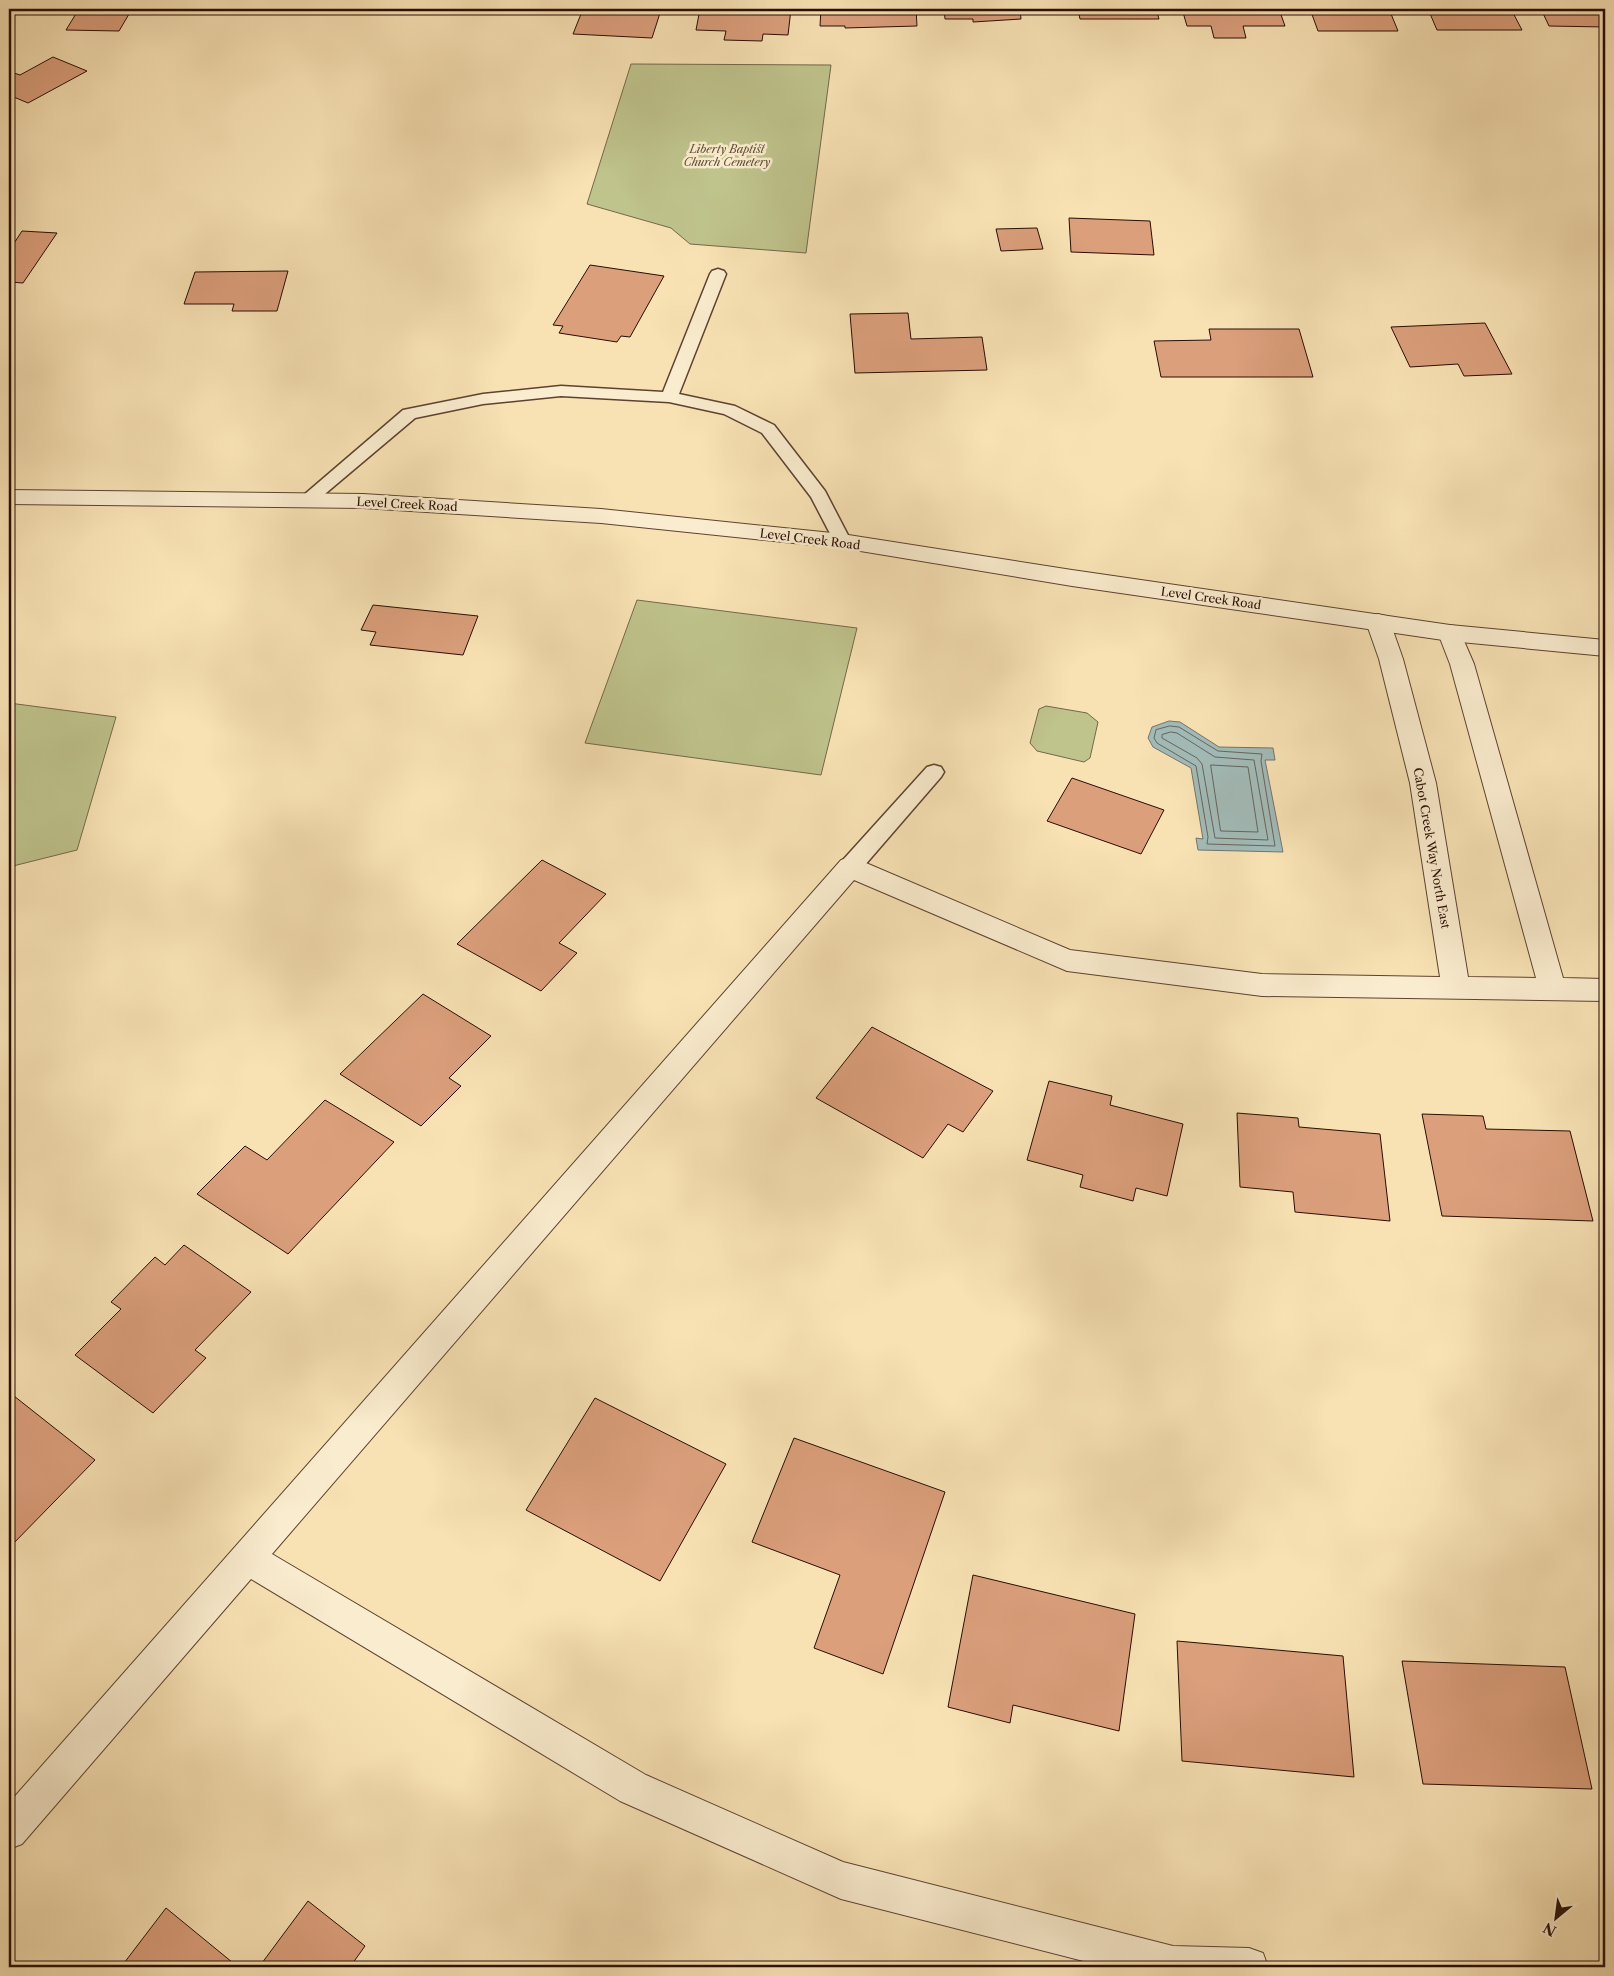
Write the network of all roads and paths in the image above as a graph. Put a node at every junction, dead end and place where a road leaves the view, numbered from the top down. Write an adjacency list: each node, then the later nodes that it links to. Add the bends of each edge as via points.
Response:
1 (718, 274): 2 (lane)
2 (669, 397): 4 (lane, via 560,391 483,399 409,414); 5 (lane, via 729,410 768,429 820,494)
3 (9, 497): 4 (street, Level Creek Road)
4 (307, 500): 5 (street, Level Creek Road, via 363,500 601,516)
5 (842, 541): 6 (street, Level Creek Road)
6 (1378, 622): 7 (street, Level Creek Road); 11 (street, Cabot Creek Way North East, via 1391,659 1423,783)
7 (1450, 632): 8 (street, Level Creek Road); 12 (street, via 1462,664)
8 (1605, 648)
9 (934, 772): 10 (lane)
10 (850, 868): 11 (street, via 1067,960 1262,985); 14 (street)
11 (1456, 988): 12 (street)
12 (1553, 990): 13 (street)
13 (1605, 990)
14 (247, 1558): 15 (street); 16 (street, via 633,1788 842,1880 1173,1965)
15 (9, 1832)
16 (1249, 1967)

